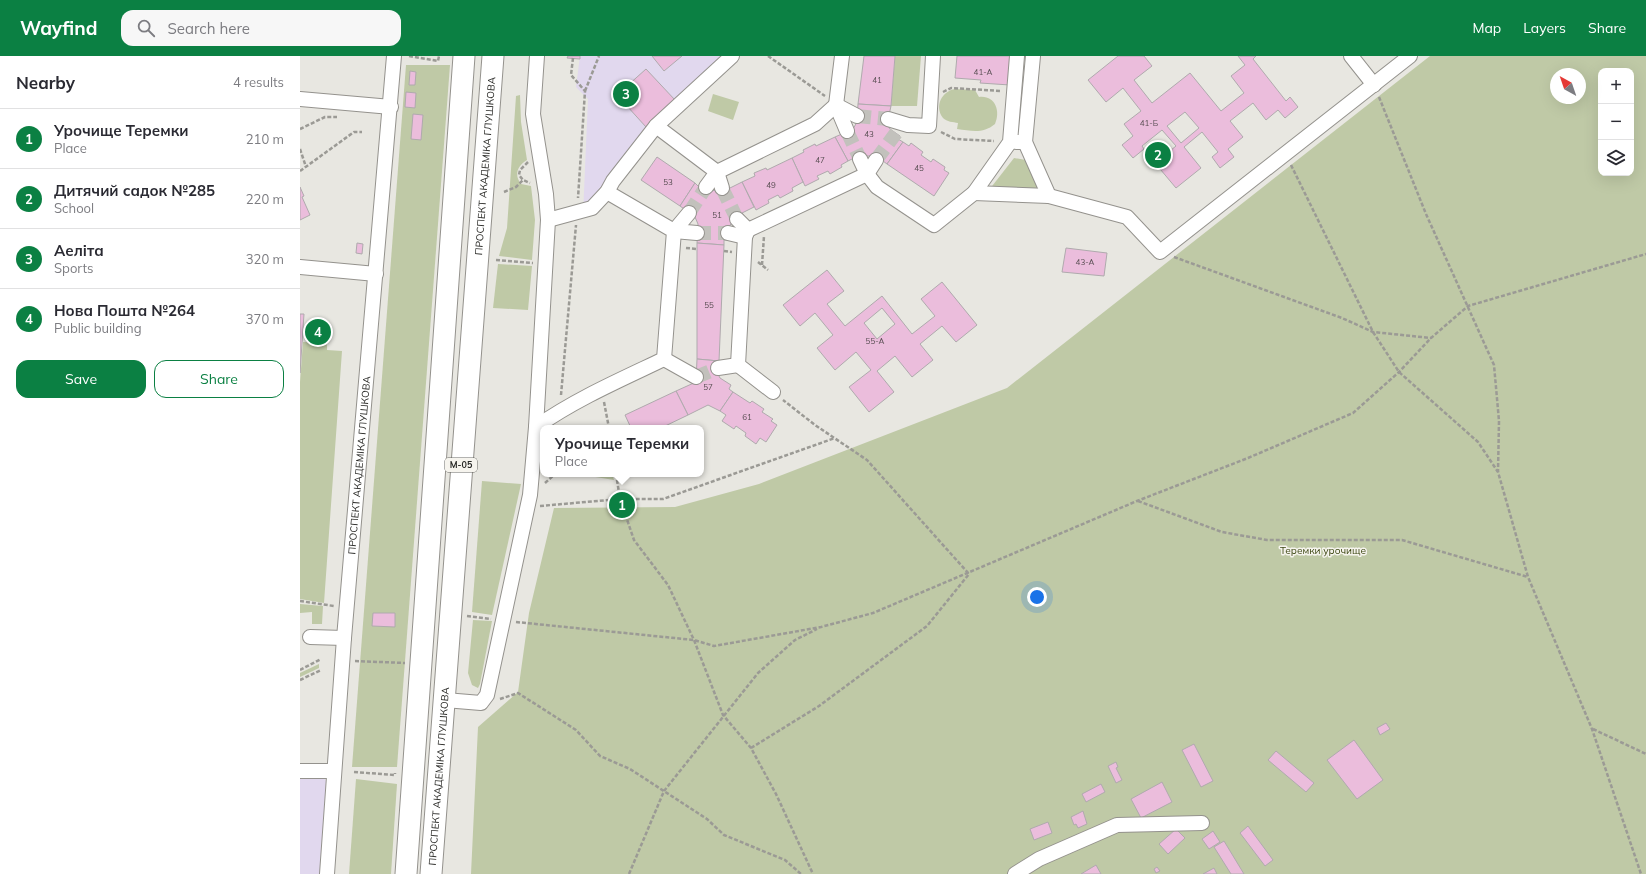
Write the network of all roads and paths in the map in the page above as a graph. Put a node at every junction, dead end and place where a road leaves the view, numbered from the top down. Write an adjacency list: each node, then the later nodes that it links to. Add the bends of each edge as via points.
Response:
1 (394, 56): 23 (street, ПРОСПЕКТ АКАДЕМІКА ГЛУШКОВА)
2 (409, 56): 3 (path, via 438,61)
3 (439, 56)
4 (464, 56): 116 (highway, М-05)
5 (493, 56): 103 (highway, ПРОСПЕКТ АКАДЕМІКА ГЛУШКОВА / М-05)
6 (537, 56): 56 (street, via 533,114)
7 (599, 56): 18 (path)
8 (732, 56): 28 (street)
9 (768, 56): 22 (path)
10 (842, 56): 22 (street)
11 (934, 56): 21 (street)
12 (1017, 56): 19 (street)
13 (1033, 56): 35 (street)
14 (1351, 56): 17 (street)
15 (1410, 56): 17 (street)
16 (573, 58): 18 (path, via 571,75)
17 (1374, 85): 37 (street); 69 (path, via 1426,214)
18 (585, 91): 54 (path)
19 (1014, 92): 21 (path, via 951,88); 34 (street)
20 (300, 99): 23 (street)
21 (930, 102): 29 (street)
22 (836, 105): 24 (street); 31 (street); 43 (street, via 815,124)
23 (391, 107): 68 (street, ПРОСПЕКТ АКАДЕМІКА ГЛУШКОВА)
24 (857, 116)
25 (340, 117): 30 (path, via 324,117)
26 (888, 119): 27 (street)
27 (908, 125): 29 (street); 33 (street)
28 (656, 126): 43 (street); 50 (street)
29 (928, 126): 34 (path, via 955,139)
30 (300, 129)
31 (847, 131)
32 (362, 132): 41 (path, via 354,132)
33 (896, 133)
34 (1010, 142): 35 (street); 51 (street)
35 (1025, 142): 52 (street)
36 (300, 149): 41 (path)
37 (1286, 154): 62 (street); 70 (path)
38 (860, 159): 44 (street)
39 (876, 160): 44 (street)
40 (530, 162): 45 (path, via 520,170 519,175)
41 (306, 167): 42 (path)
42 (300, 171)
43 (717, 172): 47 (street); 48 (street)
44 (867, 174): 51 (street, via 877,187 934,225); 57 (street)
45 (523, 180): 46 (path); 49 (path, via 516,187)
46 (533, 183)
47 (706, 187)
48 (722, 188)
49 (504, 192)
50 (607, 192): 54 (street, via 592,208); 58 (street)
51 (974, 193): 52 (street)
52 (1049, 196): 62 (street, via 1127,217)
53 (689, 213): 58 (street)
54 (577, 214): 56 (street); 79 (path)
55 (738, 219): 61 (street)
56 (548, 220): 81 (street)
57 (766, 221): 61 (street); 66 (path)
58 (674, 231): 59 (street); 72 (street)
59 (697, 233)
60 (728, 233): 61 (street)
61 (747, 233): 73 (street)
62 (1160, 252): 70 (path, via 1342,318)
63 (1646, 254): 69 (path)
64 (496, 260): 65 (path)
65 (534, 263)
66 (762, 265)
67 (300, 267): 68 (street)
68 (376, 274): 91 (street, ПРОСПЕКТ АКАДЕМІКА ГЛУШКОВА)
69 (1468, 306): 71 (path); 83 (path, via 1494,365 1499,422)
70 (1373, 332): 71 (path); 75 (path)
71 (1431, 338): 75 (path)
72 (664, 359): 76 (street); 77 (street)
73 (738, 365): 74 (street); 78 (street)
74 (718, 368)
75 (1399, 372): 83 (path, via 1478,442); 86 (path, via 1353,413 1248,458)
76 (696, 377)
77 (602, 388): 79 (street); 80 (path)
78 (773, 392): 82 (path)
79 (560, 411): 81 (street)
80 (608, 425)
81 (536, 427): 87 (street)
82 (835, 438): 85 (path, via 663,499); 88 (path, via 867,460)
83 (1498, 472): 89 (path)
84 (616, 477): 85 (path)
85 (620, 499): 87 (path); 96 (path, via 634,540 668,585)
86 (1137, 500): 88 (path); 89 (path, via 1222,532 1267,540 1402,540)
87 (528, 507): 104 (street, via 487,695)
88 (968, 574): 93 (path, via 874,613); 107 (path, via 927,626 819,706)
89 (1528, 577): 106 (path)
90 (300, 601): 91 (path, via 327,606)
91 (347, 606): 95 (street, ПРОСПЕКТ АКАДЕМІКА ГЛУШКОВА)
92 (520, 622): 96 (path)
93 (821, 627): 96 (path, via 714,646); 105 (path, via 795,640 758,673)
94 (310, 637): 95 (street)
95 (344, 638): 98 (street, ПРОСПЕКТ АКАДЕМІКА ГЛУШКОВА)
96 (694, 640): 105 (path)
97 (321, 660): 99 (path)
98 (342, 661): 101 (path, via 406,663); 111 (street, ПРОСПЕКТ АКАДЕМІКА ГЛУШКОВА)
99 (300, 670)
100 (321, 670): 102 (path)
101 (405, 671)
102 (300, 680)
103 (445, 700): 104 (street); 117 (highway, ПРОСПЕКТ АКАДЕМІКА ГЛУШКОВА / М-05)
104 (481, 703): 113 (path, via 518,692 576,730 600,756 630,769)
105 (723, 715): 107 (path); 113 (path)
106 (1592, 729): 108 (path); 122 (path)
107 (751, 748): 120 (path, via 776,794)
108 (1646, 754)
109 (396, 767): 112 (path, via 395,775)
110 (300, 771): 111 (street)
111 (333, 772): 115 (street, ПРОСПЕКТ АКАДЕМІКА ГЛУШКОВА)
112 (354, 772)
113 (664, 791): 118 (path); 119 (path, via 707,819 724,835 785,860)
114 (1202, 823): 121 (street, via 1117,825 1039,859)
115 (327, 874)
116 (406, 874)
117 (431, 874)
118 (629, 874)
119 (801, 874)
120 (813, 874)
121 (1015, 874)
122 (1642, 874)

